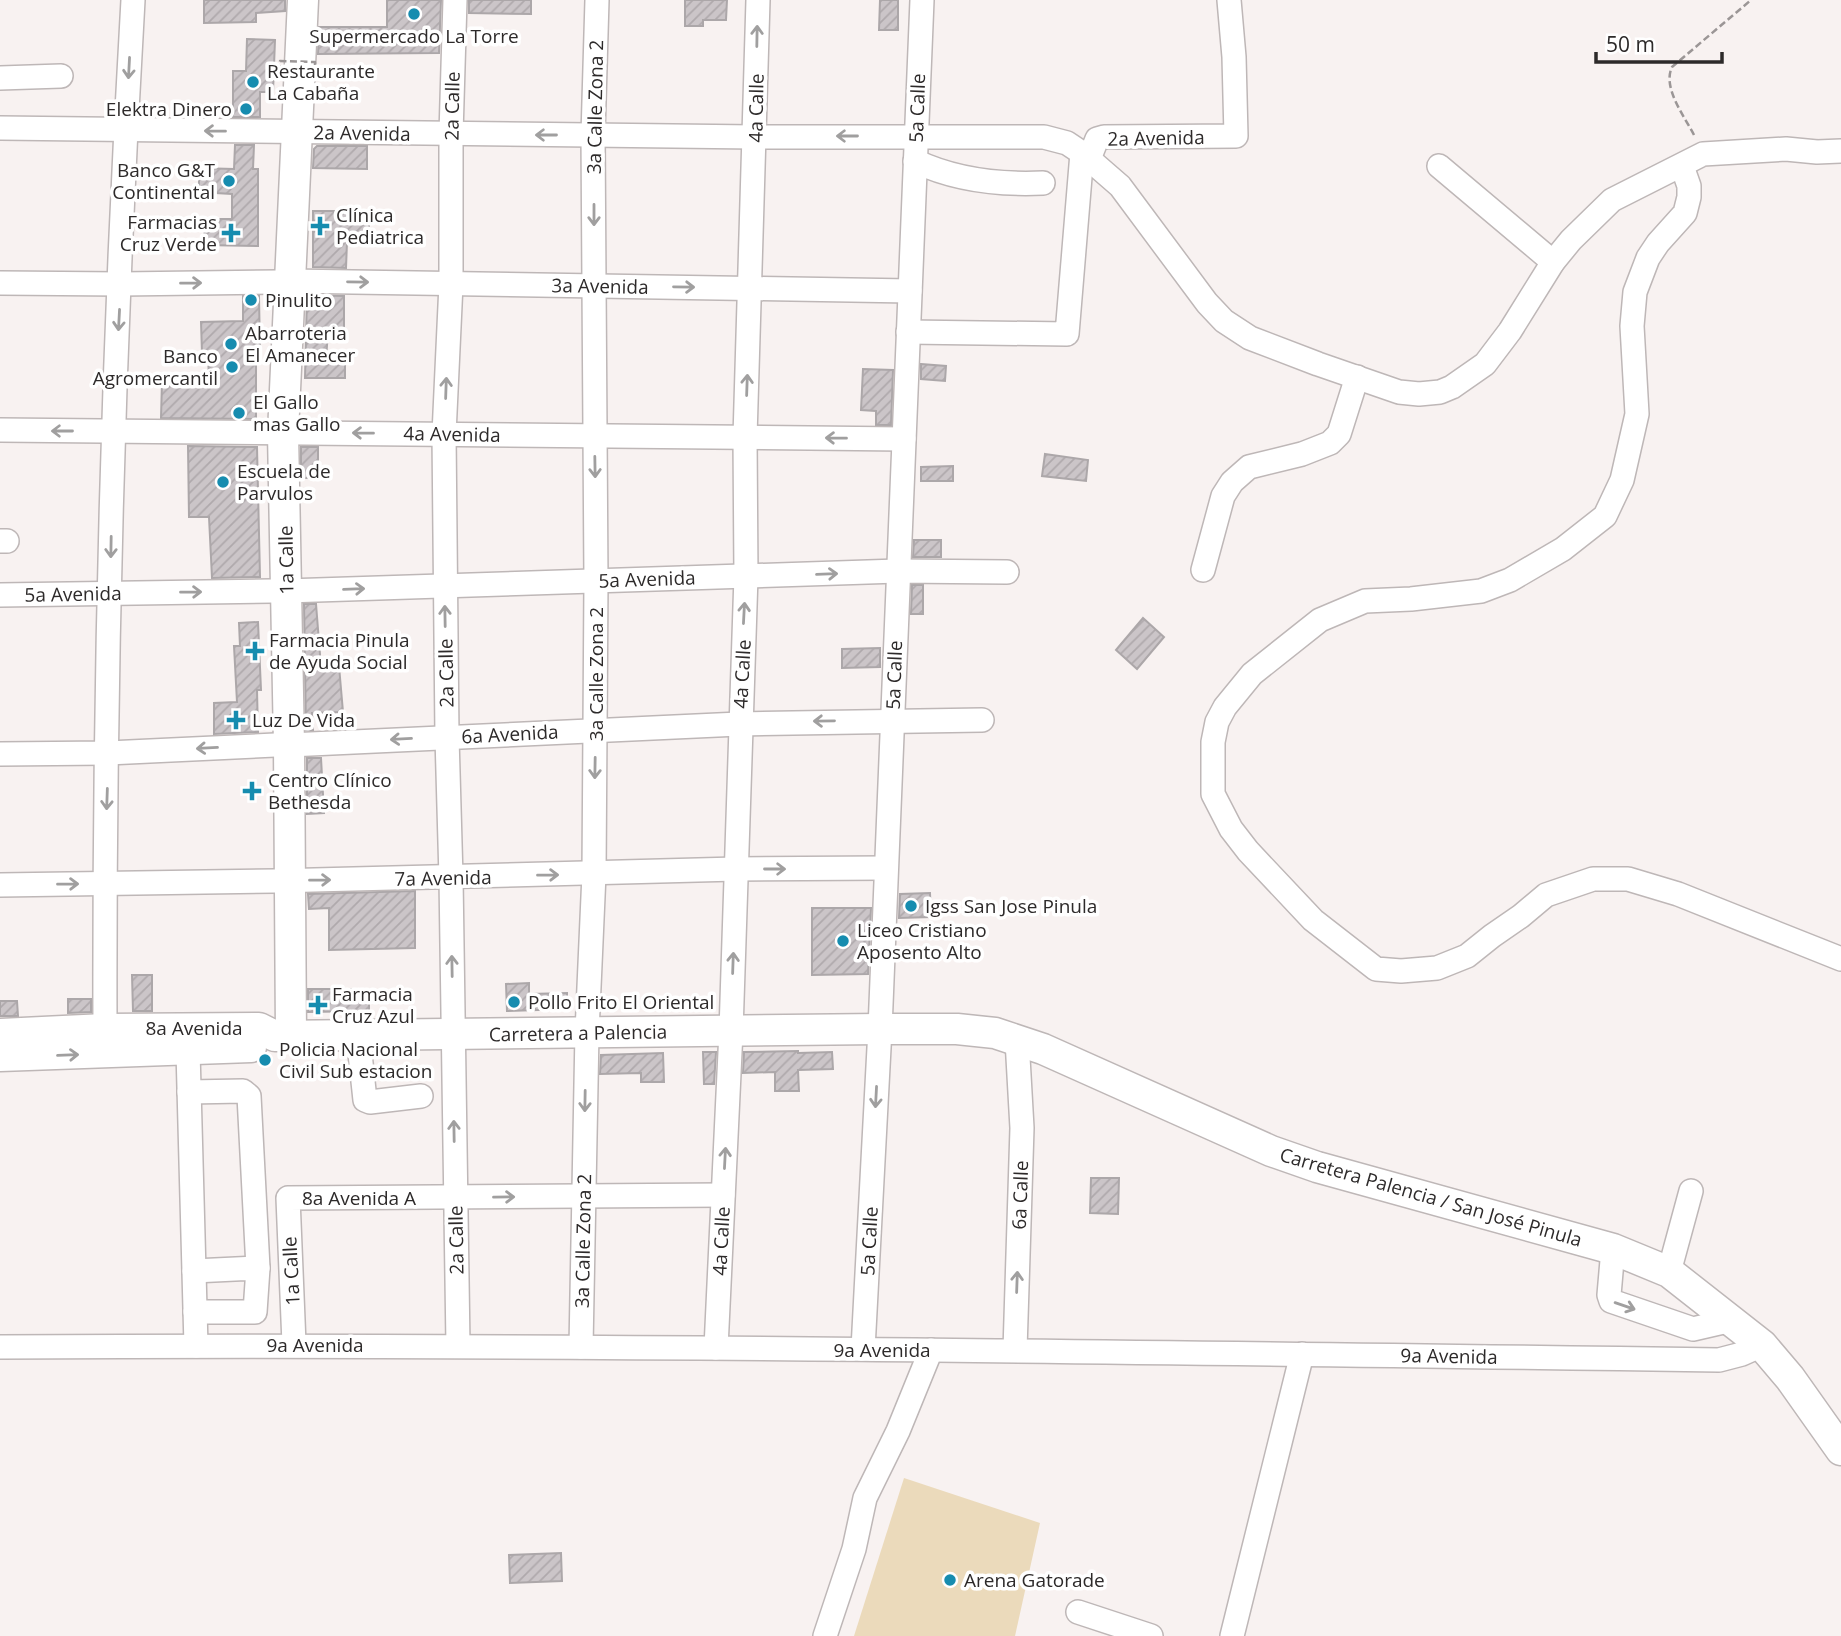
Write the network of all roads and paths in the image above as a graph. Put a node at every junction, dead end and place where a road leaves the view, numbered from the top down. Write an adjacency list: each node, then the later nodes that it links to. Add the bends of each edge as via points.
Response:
1 (133, 0): 15 (street, one-way to 15)
2 (288, 0): 16 (main road, 1a Calle)
3 (303, 0): 16 (main road, 1a Calle)
4 (455, 0): 17 (street, 2a Calle)
5 (597, 0): 18 (street, 3a Calle Zona 2)
6 (758, 0): 20 (street, 4a Calle, one-way to 6)
7 (922, 0): 19 (street, 5a Calle)
8 (1229, 0): 23 (street, 2a Avenida, via 1236,136 1104,137 1097,139)
9 (1751, 0): 22 (path, via 1669,73 1672,91)
10 (279, 72): 11 (path, bridge, via 280,61 315,62)
11 (315, 73)
12 (61, 76): 13 (street)
13 (0, 78)
14 (0, 128): 15 (street, 2a Avenida)
15 (126, 129): 16 (street, 2a Avenida, one-way to 15); 31 (street)
16 (290, 133): 17 (street, 2a Avenida); 29 (main road, 1a Calle)
17 (451, 134): 18 (street, 2a Avenida, one-way to 17); 32 (street, 2a Calle)
18 (593, 135): 20 (street, 2a Avenida); 33 (street, 3a Calle Zona 2, one-way to 33)
19 (915, 136): 20 (street, 2a Avenida, one-way to 20); 23 (street, 2a Avenida, via 1018,135 1055,140); 24 (street, 5a Calle)
20 (755, 137): 34 (street, 4a Calle)
21 (1841, 151): 22 (street)
22 (1703, 154): 26 (street, 2a Avenida)
23 (1086, 156): 36 (street, via 1067,334); 37 (street, 2a Avenida, via 1120,186 1224,321 1251,338)
24 (915, 161): 27 (street, via 976,181); 35 (street, 5a Calle)
25 (1439, 166): 28 (street)
26 (1682, 166): 28 (street, 2a Avenida, via 1612,200); 69 (street, via 1689,186 1685,213 1648,258 1635,292 1632,326 1637,414 1622,480 1605,516 1541,564 1482,591 1365,601 1320,620 1252,674 1225,707 1213,742 1213,794 1248,851 1313,920 1376,969 1437,968 1467,956 1546,895 1593,879 1628,879 1678,894)
27 (1043, 183)
28 (1553, 262): 37 (street, 2a Avenida, via 1510,331 1485,364 1464,381 1419,394)
29 (284, 281): 31 (street, 3a Avenida, one-way to 29); 32 (street, 3a Avenida, one-way to 32); 40 (main road, 1a Calle)
30 (0, 283): 31 (street, 3a Avenida)
31 (121, 284): 39 (street, one-way to 39)
32 (451, 284): 33 (street, 3a Avenida); 41 (street, 2a Calle, one-way to 32)
33 (594, 286): 34 (street, 3a Avenida, one-way to 34); 42 (street, 3a Calle Zona 2)
34 (750, 289): 35 (street, 3a Avenida); 43 (street, 4a Calle, one-way to 34)
35 (910, 291): 36 (street, 5a Calle)
36 (908, 332): 44 (street, 5a Calle)
37 (1357, 377): 45 (street, via 1339,434 1330,443 1250,467 1232,482 1223,496)
38 (0, 430): 39 (street, 4a Avenida, one-way to 38)
39 (113, 431): 40 (street, 4a Avenida); 52 (street, one-way to 52)
40 (278, 433): 41 (street, 4a Avenida, one-way to 40); 51 (main road, 1a Calle)
41 (444, 434): 42 (street, 4a Avenida); 50 (street, 2a Calle)
42 (594, 436): 43 (street, 4a Avenida); 49 (street, 3a Calle Zona 2, one-way to 49)
43 (745, 437): 44 (street, 4a Avenida, one-way to 43); 48 (street, 4a Calle)
44 (904, 439): 46 (street, 5a Calle)
45 (1203, 570)
46 (898, 571): 47 (street, 5a Avenida); 48 (street, 5a Avenida, one-way to 46); 54 (street, 5a Calle)
47 (1007, 572)
48 (746, 576): 49 (street, 5a Avenida); 56 (street, 4a Calle, one-way to 48)
49 (596, 581): 50 (street, 5a Avenida); 57 (street, 3a Calle Zona 2)
50 (445, 586): 51 (street, 5a Avenida, one-way to 50); 58 (street, 2a Calle, one-way to 50)
51 (279, 591): 52 (street, 5a Avenida, one-way to 51); 59 (main road, 1a Calle)
52 (110, 593): 53 (street, 5a Avenida); 60 (street)
53 (0, 595)
54 (892, 720): 55 (street, 6a Avenida); 56 (street, 6a Avenida, one-way to 56); 62 (street, 5a Calle)
55 (982, 720)
56 (739, 724): 57 (street, 6a Avenida); 63 (street, 4a Calle)
57 (595, 730): 58 (street, 6a Avenida); 64 (street, 3a Calle Zona 2, one-way to 64)
58 (447, 737): 59 (street, 6a Avenida, one-way to 59); 65 (street, 2a Calle)
59 (282, 745): 60 (street, 6a Avenida, one-way to 60); 66 (main road, 1a Calle)
60 (108, 753): 61 (street, 6a Avenida); 67 (street, one-way to 67)
61 (0, 754)
62 (886, 868): 63 (street, 7a Avenida, one-way to 62); 71 (street, 5a Calle)
63 (736, 869): 64 (street, 7a Avenida); 72 (street, 4a Calle, one-way to 63)
64 (594, 874): 65 (street, 7a Avenida, one-way to 64); 73 (street, 3a Calle Zona 2)
65 (451, 878): 66 (street, 7a Avenida, one-way to 65); 75 (street, 2a Calle, one-way to 65)
66 (282, 881): 67 (street, 7a Avenida); 77 (main road, 1a Calle)
67 (105, 884): 68 (street, 7a Avenida, one-way to 67); 70 (street)
68 (0, 885)
69 (1841, 959)
70 (105, 1029): 74 (main road, 8a Avenida); 77 (main road, 8a Avenida, via 260,1028)
71 (880, 1029): 72 (main road, Carretera a Palencia); 78 (main road, Carretera Palencia / San José Pinula, via 957,1029); 102 (street, 5a Calle, one-way to 102)
72 (731, 1031): 73 (main road, Carretera a Palencia); 84 (street, 4a Calle, one-way to 72)
73 (587, 1032): 75 (main road, Carretera a Palencia); 85 (street, 3a Calle Zona 2, one-way to 85)
74 (0, 1034)
75 (453, 1034): 76 (main road, Carretera a Palencia); 87 (street, 2a Calle, one-way to 75)
76 (358, 1035): 77 (main road, Carretera a Palencia); 82 (street, via 365,1100)
77 (283, 1036): 79 (main road, 8a Avenida, via 260,1046)
78 (1017, 1040): 88 (main road, Carretera Palencia / San José Pinula, via 1317,1167); 104 (street, 6a Calle, one-way to 78, via 1022,1128)
79 (188, 1051): 80 (main road, 8a Avenida, one-way to 79); 81 (street)
80 (0, 1056)
81 (189, 1091): 89 (street, via 243,1091 249,1096); 90 (street)
82 (421, 1096)
83 (1691, 1191): 91 (street)
84 (723, 1195): 85 (street, 8a Avenida A); 101 (street, 4a Calle)
85 (583, 1196): 87 (street, 8a Avenida A, one-way to 85); 100 (street, 3a Calle Zona 2)
86 (289, 1198): 87 (street, 8a Avenida A); 95 (street, 1a Calle)
87 (456, 1198): 98 (street, 2a Calle)
88 (1614, 1249): 91 (main road, Carretera Palencia / San José Pinula); 94 (street, one-way to 94, via 1611,1301)
89 (258, 1268): 90 (street); 92 (street, via 256,1312)
90 (194, 1271): 92 (street)
91 (1669, 1272): 93 (main road, Carretera Palencia / San José Pinula)
92 (195, 1312): 97 (street)
93 (1732, 1320): 94 (street, via 1702,1329); 96 (main road, Carretera Palencia / San José Pinula)
94 (1671, 1322): 106 (street)
95 (295, 1345): 97 (street, 9a Avenida); 98 (street, 9a Avenida)
96 (1762, 1345): 106 (street, 9a Avenida, via 1719,1360); 107 (main road, Carretera Palencia / San José Pinula)
97 (196, 1346): 99 (street, 9a Avenida)
98 (458, 1346): 100 (street, 9a Avenida)
99 (0, 1347)
100 (580, 1347): 101 (street, 9a Avenida)
101 (716, 1348): 102 (street, 9a Avenida)
102 (863, 1349): 103 (street, 9a Avenida)
103 (931, 1350): 104 (street, 9a Avenida); 110 (street, via 865,1499)
104 (1014, 1350): 105 (street, 9a Avenida)
105 (1302, 1354): 106 (street, 9a Avenida); 109 (street)
106 (1670, 1359)
107 (1837, 1441)
108 (1078, 1612): 111 (street)
109 (1230, 1635)
110 (825, 1636)
111 (1151, 1636)

